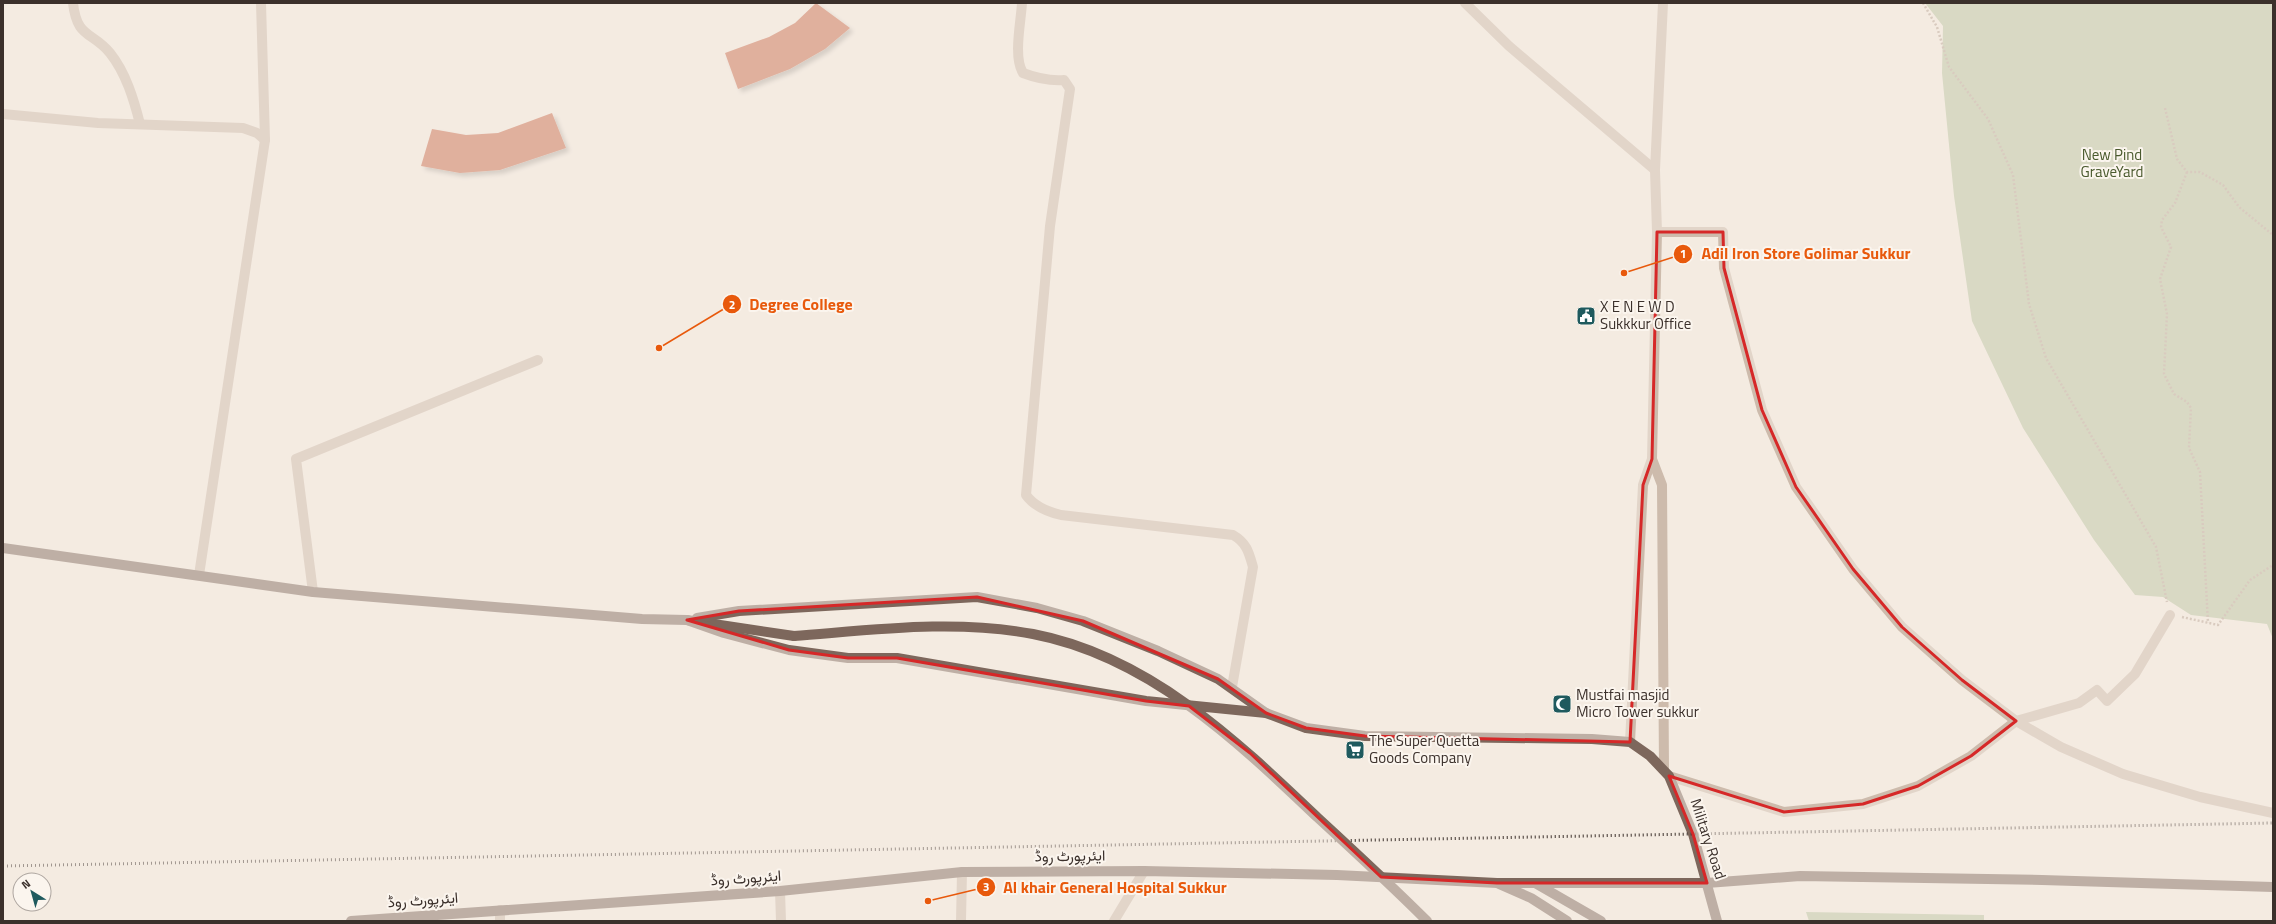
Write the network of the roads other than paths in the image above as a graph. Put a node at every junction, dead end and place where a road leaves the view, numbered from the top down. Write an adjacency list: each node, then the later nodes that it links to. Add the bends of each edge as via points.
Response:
1 (73, 3): 7 (street, via 81,31 109,53 132,94)
2 (261, 3): 8 (street)
3 (1022, 3): 18 (street, via 1018,58 1020,68 1023,73 1031,76 1054,81 1064,80 1070,89 1050,226 1026,495 1048,512 1061,515 1233,535 1242,540 1248,549 1253,568)
4 (1465, 3): 9 (street, via 1509,46)
5 (1663, 3): 9 (street)
6 (3, 114): 7 (street, via 98,123)
7 (140, 124): 8 (street, via 243,128 257,133)
8 (265, 140): 14 (street)
9 (1655, 170): 10 (street)
10 (1657, 232): 12 (street); 20 (street, via 1723,232 1724,268 1762,410 1796,487 1853,569 1902,628 1962,680)
11 (538, 360): 15 (street, via 296,459)
12 (1652, 459): 21 (street, via 1643,485); 22 (street, via 1662,485)
13 (3, 548): 14 (main road)
14 (199, 576): 15 (main road)
15 (313, 592): 17 (main road, via 642,619)
16 (2170, 615): 20 (street, via 2135,674 2107,701 2097,690 2079,703)
17 (687, 620): 18 (main road, via 739,611 977,597 1037,608 1083,621 1158,651); 19 (main road, via 724,633 789,650 848,658 897,658 1146,701); 37 (main road, bridge, via 794,636 938,626 985,628 1034,634 1096,653 1136,672 1184,702 1250,753)
18 (1232, 687): 19 (main road)
19 (1266, 713): 21 (main road, via 1306,728 1365,736 1592,739)
20 (2016, 721): 22 (street, via 1971,756 1918,786 1863,804 1784,812); 23 (street, via 2061,747 2123,774 2200,797)
21 (1630, 742): 22 (main road)
22 (1666, 772): 28 (main road, Military Road, via 1692,834)
23 (2273, 813)
24 (1144, 871): 25 (main road, ایئرپورٹ روڈ); 26 (main road, ایئرپورٹ روڈ, via 1337,874); 36 (street)
25 (962, 872): 30 (main road, ایئرپورٹ روڈ); 35 (street)
26 (1497, 882): 27 (main road, ایئرپورٹ روڈ); 38 (main road, via 1531,898)
27 (1533, 882): 28 (main road, ایئرپورٹ روڈ); 39 (main road)
28 (1707, 883): 29 (main road, ایئرپورٹ روڈ, via 1800,876); 40 (main road, Military Road)
29 (2273, 887)
30 (780, 891): 31 (main road, ایئرپورٹ روڈ); 34 (street)
31 (500, 910): 32 (main road, ایئرپورٹ روڈ); 33 (street)
32 (351, 921)
33 (500, 921)
34 (780, 921)
35 (961, 921)
36 (1114, 921)
37 (1427, 921)
38 (1567, 921)
39 (1601, 921)
40 (1716, 921)

